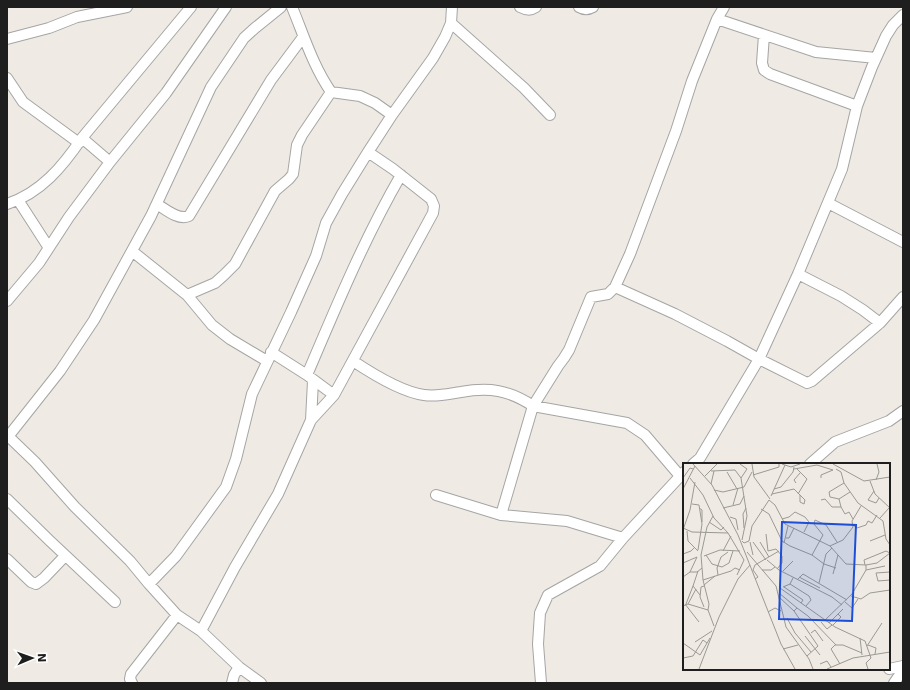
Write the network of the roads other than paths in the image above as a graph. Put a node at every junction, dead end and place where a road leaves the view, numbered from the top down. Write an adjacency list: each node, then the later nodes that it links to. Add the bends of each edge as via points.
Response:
1 (82, 7): 14 (street)
2 (127, 7): 14 (street)
3 (191, 7): 26 (street)
4 (226, 7): 28 (street, via 166,93)
5 (281, 7): 33 (street, via 244,38 211,88)
6 (292, 7): 18 (street)
7 (452, 7): 16 (street)
8 (520, 7): 9 (street, via 532,10)
9 (536, 7)
10 (579, 7): 11 (street, via 589,10)
11 (593, 7)
12 (724, 7): 15 (street)
13 (903, 15): 20 (street, via 886,36)
14 (77, 17): 19 (street, via 49,28)
15 (717, 19): 17 (street); 38 (street, via 628,259)
16 (451, 23): 24 (street, via 433,58); 25 (street, via 524,88)
17 (764, 35): 20 (street, via 816,52); 23 (street, via 764,70)
18 (303, 37): 22 (street); 33 (street, via 271,80 189,216 179,216)
19 (7, 39)
20 (876, 58): 23 (street)
21 (7, 78): 26 (street, via 23,102)
22 (331, 92): 24 (street, via 360,96); 39 (street, via 297,145 293,174 275,191 235,264 215,283)
23 (857, 106): 31 (street, via 842,169)
24 (392, 115): 27 (street)
25 (550, 115)
26 (80, 141): 28 (street); 30 (street, via 68,160 47,181)
27 (368, 152): 29 (street); 43 (street, via 326,223 316,256)
28 (110, 162): 35 (street)
29 (402, 175): 45 (street, via 431,199 434,210 430,222); 46 (street, via 381,211 343,291)
30 (18, 200): 32 (street); 35 (street)
31 (828, 203): 34 (street); 37 (street)
32 (7, 204)
33 (157, 204): 36 (street)
34 (903, 242)
35 (48, 248): 41 (street, via 32,273)
36 (132, 251): 39 (street); 52 (street, via 77,348)
37 (798, 274): 42 (street, via 841,296); 44 (street)
38 (615, 287): 44 (street); 48 (street, via 608,294 591,297 569,350)
39 (187, 295): 43 (street, via 212,325 230,339)
40 (903, 297): 42 (street)
41 (7, 301)
42 (880, 323): 44 (street, via 810,382 805,382)
43 (269, 357): 46 (street); 63 (street, via 252,394 236,459 226,487 176,556)
44 (759, 359): 54 (street)
45 (353, 361): 47 (street); 48 (street, via 391,383 422,395 445,395 477,390 497,391 507,392)
46 (310, 378): 47 (street); 51 (street)
47 (334, 395): 51 (street)
48 (533, 406): 56 (street, via 627,423 646,435); 59 (street)
49 (903, 411): 55 (street, via 889,421 835,442)
50 (7, 420): 52 (street)
51 (311, 420): 66 (street, via 278,494)
52 (15, 427): 53 (street)
53 (8, 437): 63 (street, via 36,462)
54 (699, 462)
55 (811, 463)
56 (682, 474): 60 (street)
57 (436, 495): 59 (street)
58 (7, 499): 61 (street)
59 (501, 515): 60 (street, via 567,521)
60 (623, 538): 74 (street, via 600,566 548,595 540,613)
61 (65, 556): 62 (street, via 36,584); 64 (street)
62 (7, 559)
63 (149, 584): 65 (street)
64 (116, 602)
65 (177, 615): 66 (street); 71 (street, via 131,674)
66 (201, 631): 68 (street)
67 (903, 666): 69 (street)
68 (239, 667): 72 (street); 73 (street)
69 (890, 669)
70 (903, 670): 75 (street)
71 (132, 683)
72 (232, 683)
73 (261, 683)
74 (540, 683)
75 (894, 683)

